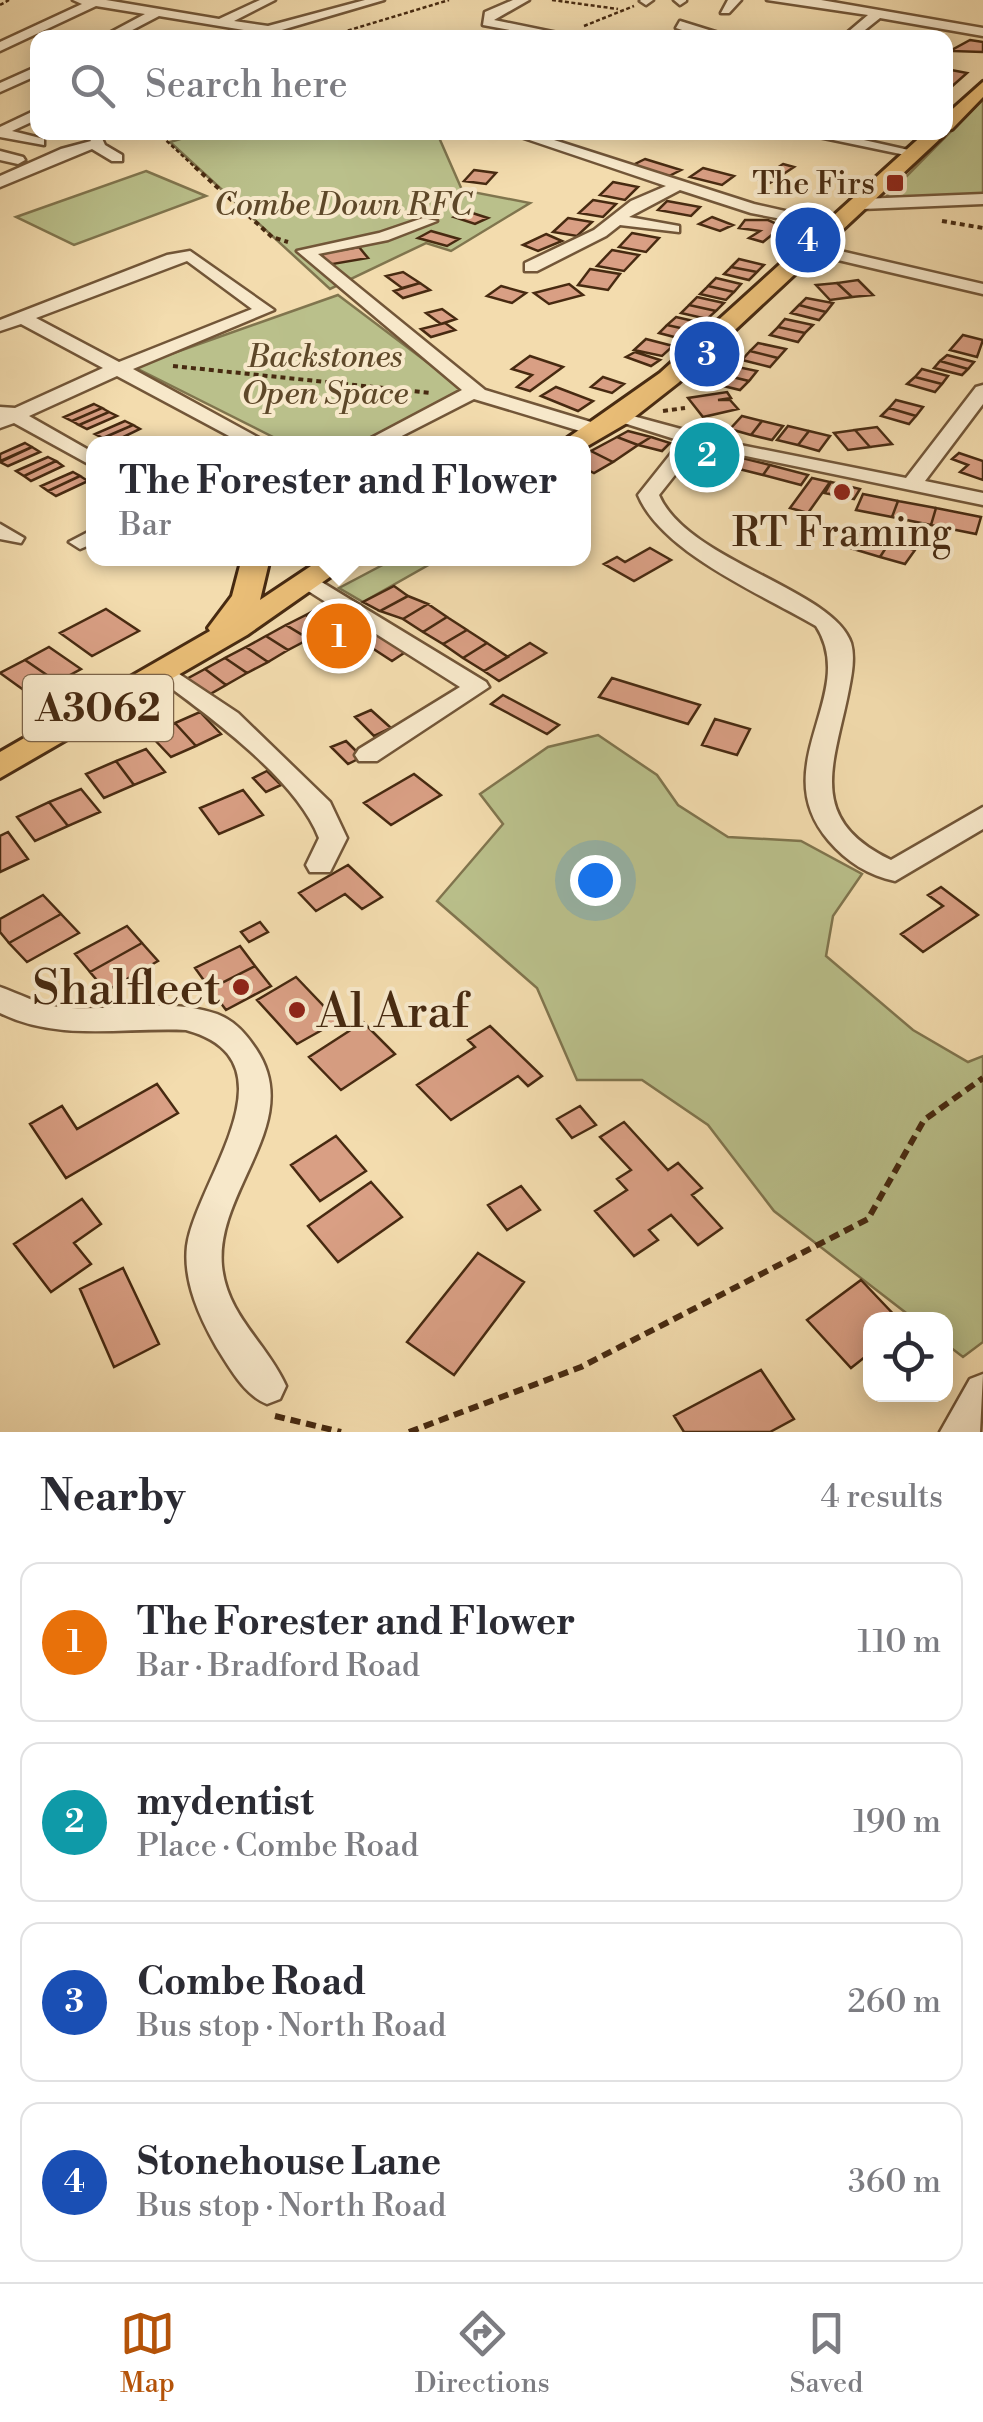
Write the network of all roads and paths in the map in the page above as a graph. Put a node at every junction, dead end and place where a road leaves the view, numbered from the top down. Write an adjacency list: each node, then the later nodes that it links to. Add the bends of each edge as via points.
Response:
1 (10, 0): 13 (path)
2 (80, 0): 11 (street)
3 (185, 0): 16 (street)
4 (269, 0): 18 (street)
5 (378, 0): 20 (street, via 282,29)
6 (449, 0): 24 (path)
7 (523, 0): 25 (street, via 487,22)
8 (552, 0): 14 (path)
9 (594, 0): 14 (path)
10 (773, 0): 17 (street)
11 (97, 1): 16 (street); 21 (street)
12 (646, 1): 15 (path)
13 (0, 5)
14 (588, 5): 15 (path)
15 (622, 10): 26 (path)
16 (156, 13): 18 (street); 22 (street)
17 (876, 14): 28 (street); 30 (street)
18 (220, 23): 20 (street)
19 (680, 24): 27 (street)
20 (235, 26): 23 (street)
21 (34, 30)
22 (122, 30)
23 (228, 30)
24 (350, 30)
25 (532, 30)
26 (584, 30)
27 (698, 30)
28 (857, 30)
29 (30, 32): 32 (street)
30 (983, 32)
31 (0, 34): 32 (street)
32 (17, 38): 33 (street)
33 (0, 46)
34 (30, 74): 36 (street)
35 (983, 87): 40 (main road)
36 (0, 88)
37 (19, 106): 38 (street)
38 (30, 109)
39 (30, 115): 41 (street)
40 (953, 117)
41 (0, 132): 42 (street)
42 (30, 140)
43 (31, 140): 50 (street)
44 (92, 140): 55 (street)
45 (95, 140): 53 (street)
46 (165, 140): 67 (path, via 272,237)
47 (538, 140): 56 (street)
48 (845, 140): 51 (street)
49 (929, 140): 51 (main road)
50 (39, 142)
51 (915, 153): 58 (main road)
52 (0, 155): 54 (street)
53 (117, 158)
54 (18, 160)
55 (0, 182)
56 (680, 185): 60 (street, via 636,204); 62 (street)
57 (983, 199): 58 (street)
58 (870, 205): 59 (street); 62 (main road)
59 (930, 218): 63 (path)
60 (618, 220): 64 (street); 69 (street)
61 (429, 221): 67 (street)
62 (839, 225): 66 (main road)
63 (983, 228)
64 (673, 229)
65 (185, 235): 68 (street, via 200,244)
66 (810, 249): 70 (street); 77 (main road, via 670,378)
67 (305, 251): 75 (street)
68 (190, 256): 71 (street); 73 (street, via 262,304 263,314)
69 (531, 267)
70 (983, 290)
71 (21, 318): 72 (street); 73 (street)
72 (0, 326)
73 (121, 371): 75 (path, via 164,365); 76 (street); 78 (street)
74 (983, 391): 83 (street)
75 (470, 393): 77 (street); 79 (street)
76 (5, 415): 82 (street)
77 (607, 424): 80 (main road); 81 (street)
78 (245, 436)
79 (386, 436)
80 (586, 436)
81 (692, 440): 83 (street); 92 (street, via 648,495 654,514 825,622 838,639 838,688 816,763 823,812 834,833 879,867 895,870)
82 (86, 457)
83 (910, 487): 84 (street)
84 (983, 499)
85 (251, 566): 88 (main road, A3062, via 238,613)
86 (252, 566): 87 (main road, A3062, via 274,586)
87 (321, 572): 88 (main road, A3062); 90 (street, via 477,687)
88 (196, 649): 89 (main road, A3062)
89 (161, 670): 91 (main road, A3062); 93 (street, via 229,719 321,808 333,838)
90 (368, 754)
91 (0, 768)
92 (983, 816)
93 (320, 865)
94 (0, 998): 96 (street, via 63,1021 187,1017 233,1040 258,1089 257,1118 209,1212 204,1254 211,1300)
95 (983, 1078): 99 (path, via 924,1120 868,1219 581,1367)
96 (267, 1386): 98 (path, via 272,1415)
97 (983, 1392): 100 (street)
98 (341, 1432)
99 (409, 1432)
100 (959, 1432)

